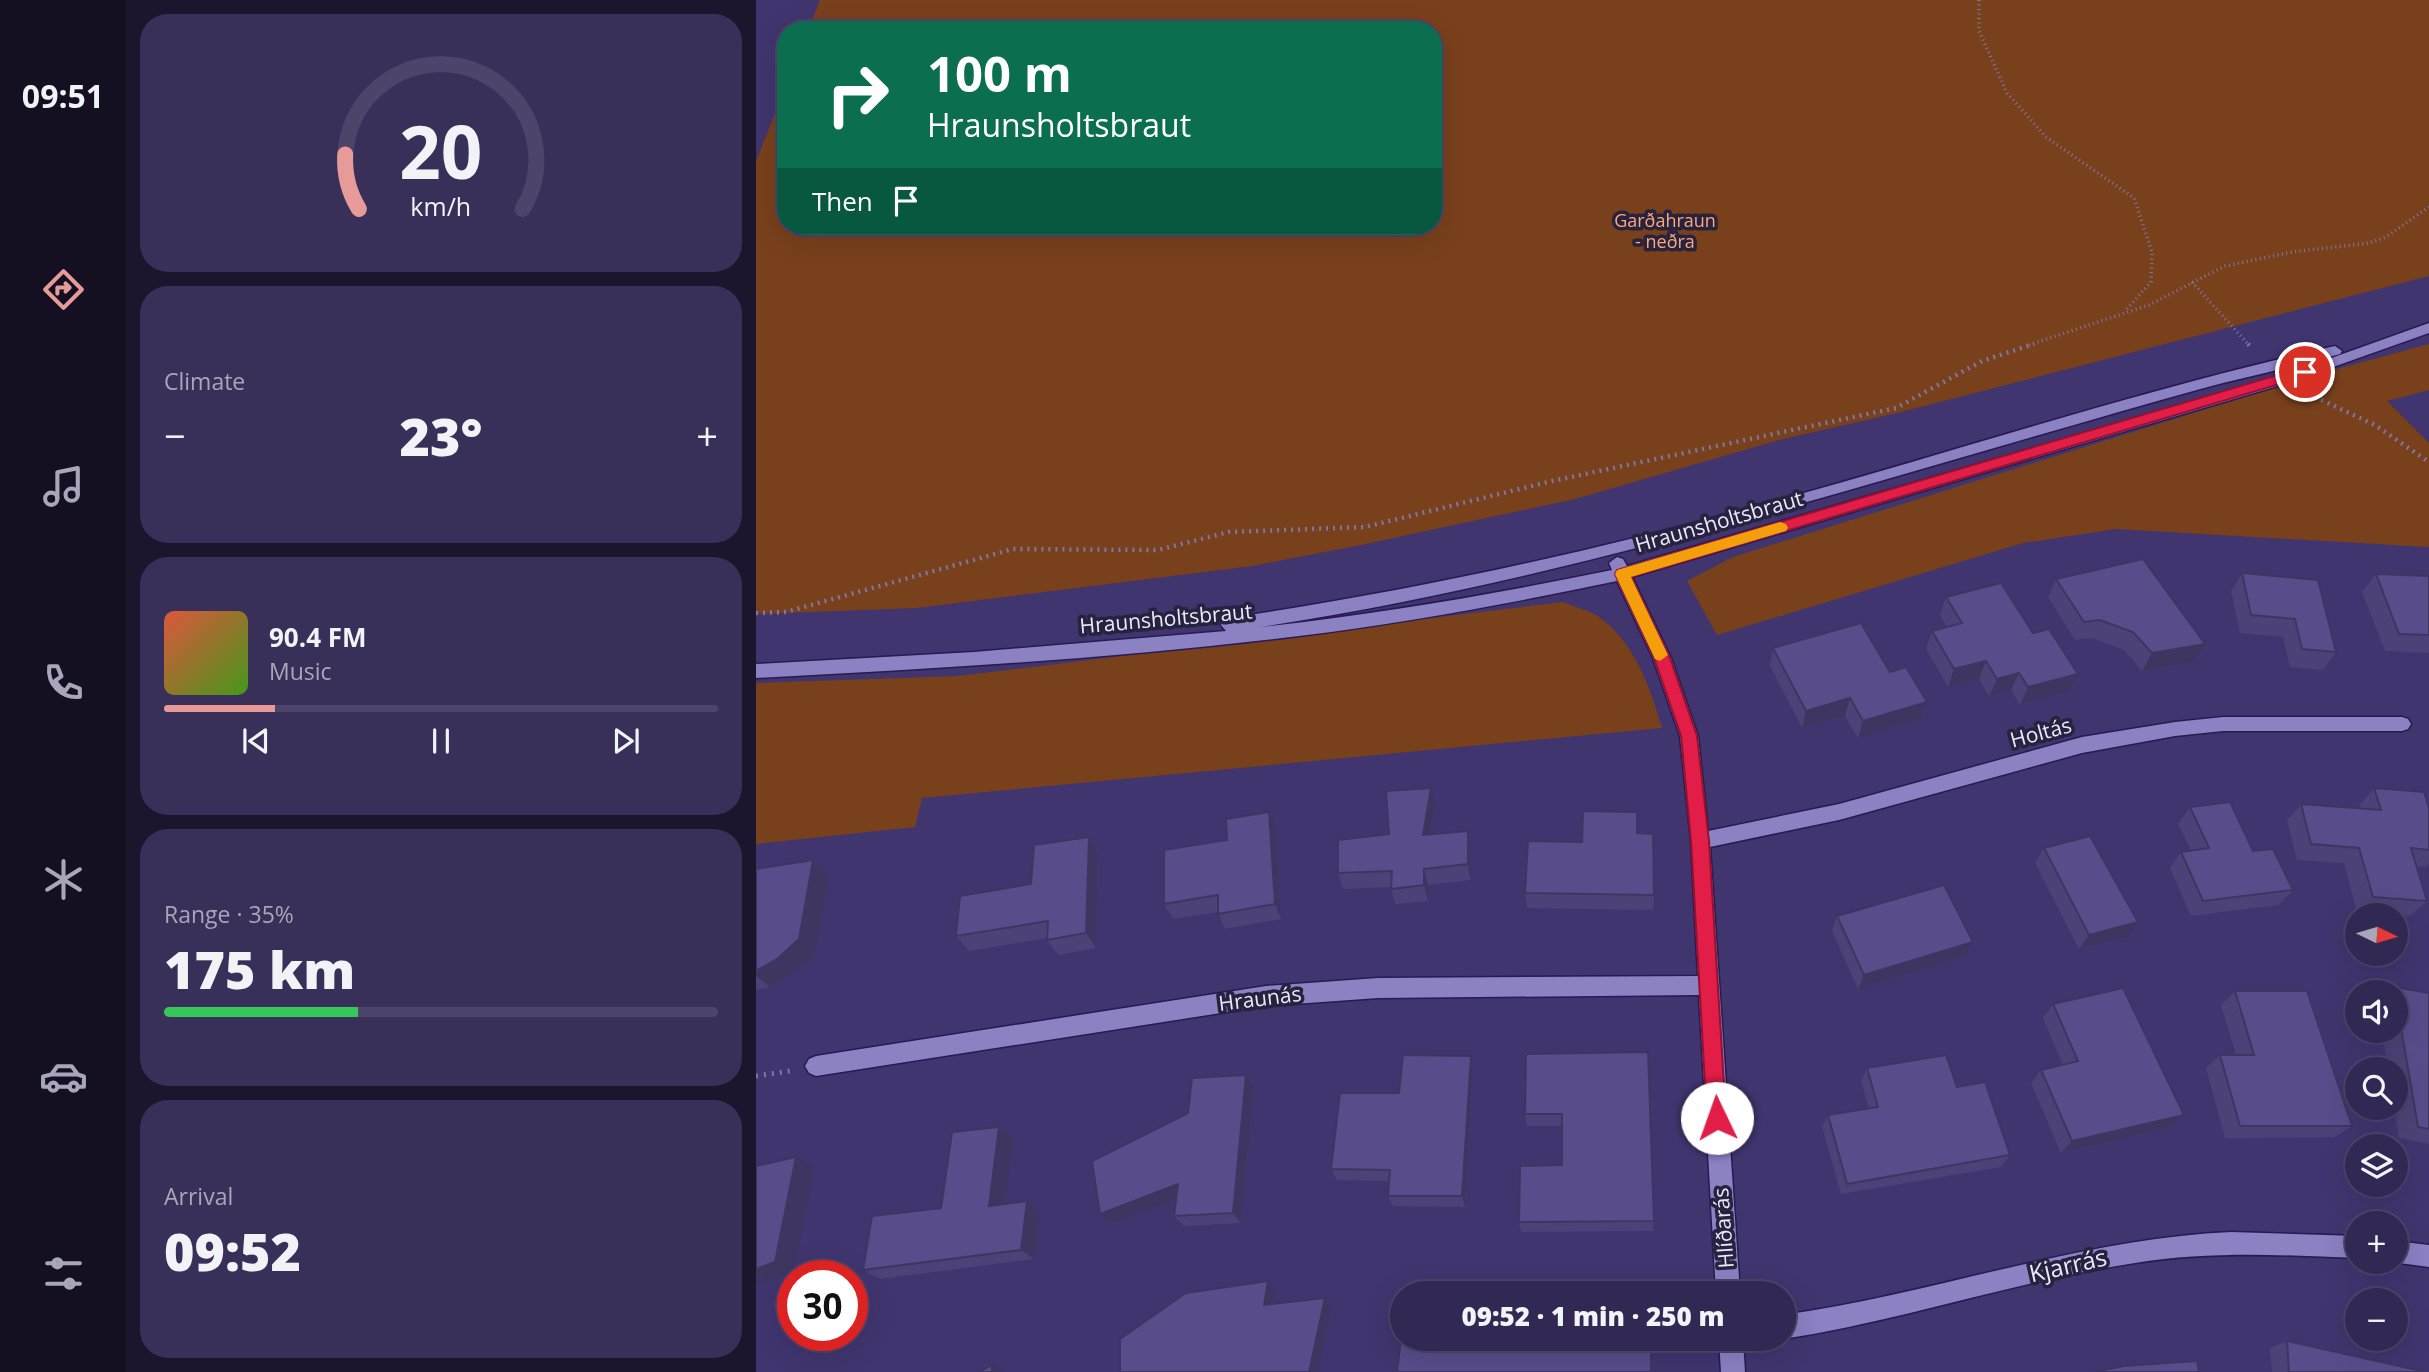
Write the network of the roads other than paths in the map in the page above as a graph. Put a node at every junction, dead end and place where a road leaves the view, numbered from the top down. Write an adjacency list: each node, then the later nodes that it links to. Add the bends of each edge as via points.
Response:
1 (2429, 328): 2 (street, Hraunsholtsbraut)
2 (2396, 339): 3 (street, Hraunsholtsbraut, via 2268,365); 4 (street, Hraunsholtsbraut, via 2283,380)
3 (1611, 551): 4 (street, Hlíðarás); 5 (street, Hraunsholtsbraut, via 1297,615)
4 (1622, 574): 5 (street, Hraunsholtsbraut, via 1522,597 1300,628 1188,642); 8 (street, Hlíðarás, via 1662,658 1689,736)
5 (1035, 652): 6 (street, Hraunsholtsbraut)
6 (756, 671)
7 (2402, 724): 8 (street, Holtás, via 2222,724 2175,729 2082,745 1839,812)
8 (1700, 841): 9 (street, Hlíðarás)
9 (1709, 985): 10 (street, Hraunás, via 1378,988 1266,996); 14 (street, Hlíðarás)
10 (816, 1066)
11 (2345, 1246): 15 (street, Kjarrás, via 2226,1242 2129,1253 1837,1320)
12 (2408, 1253): 13 (street)
13 (2429, 1256)
14 (1727, 1281)
15 (1796, 1325)
16 (1732, 1351): 17 (street)
17 (1733, 1372)

